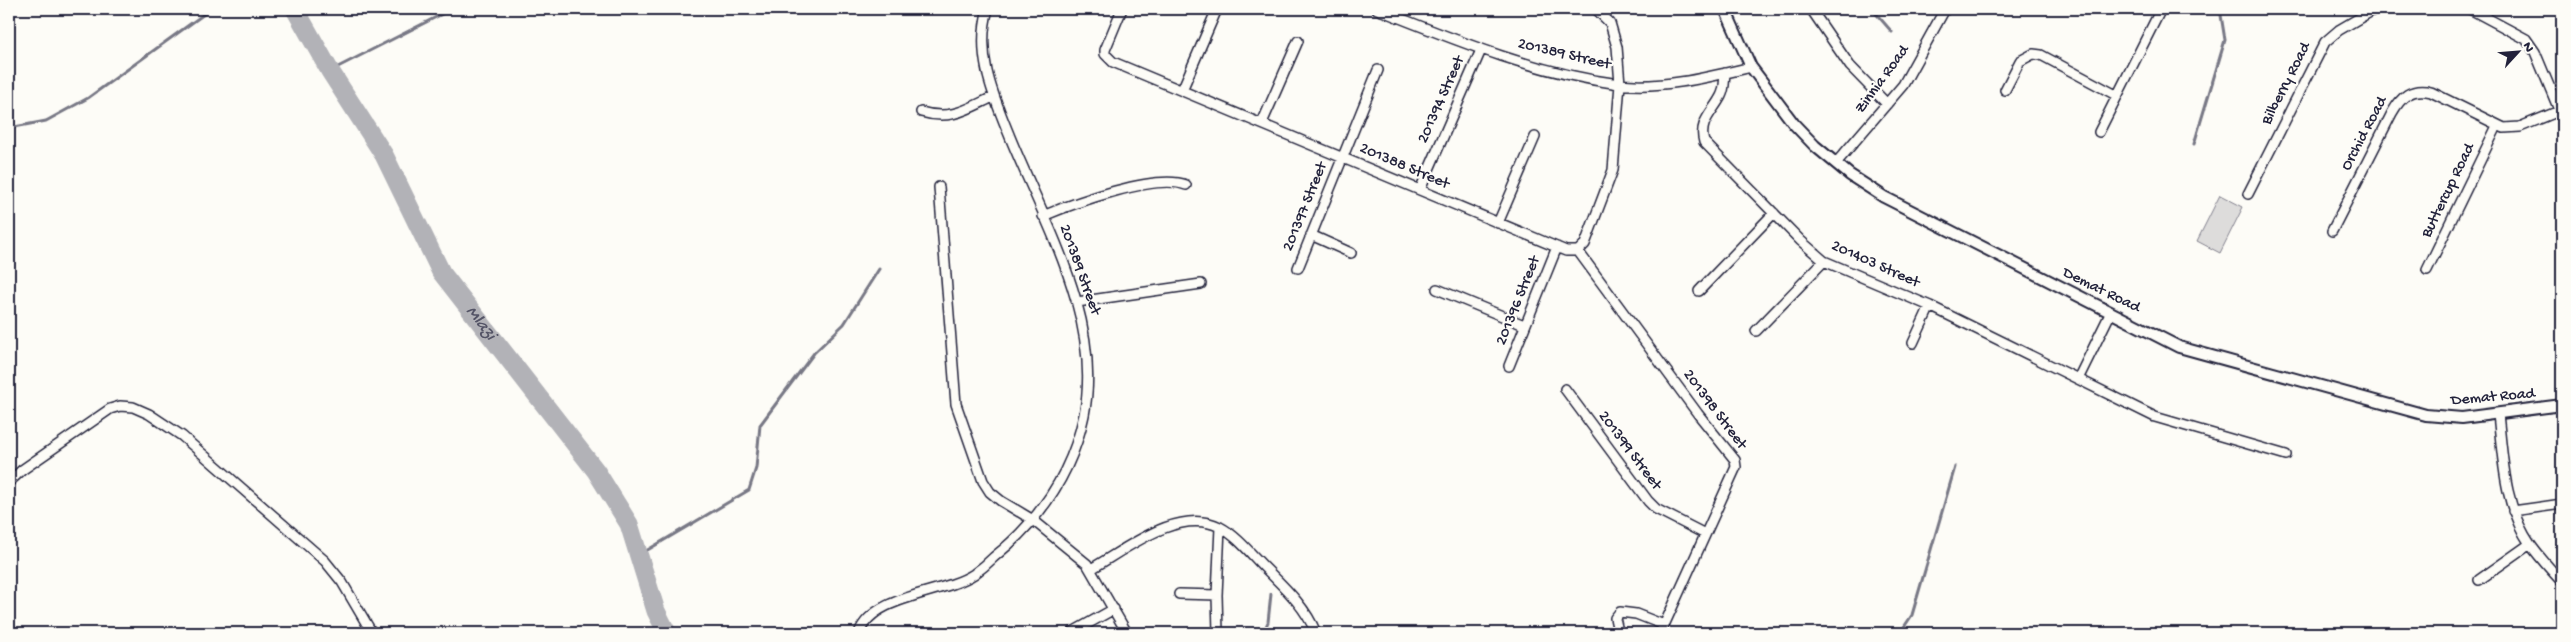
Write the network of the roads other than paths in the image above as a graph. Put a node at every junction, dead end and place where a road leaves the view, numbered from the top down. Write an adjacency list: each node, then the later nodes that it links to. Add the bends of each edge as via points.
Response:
1 (988, 9): 21 (street, 201389 Street, via 983,55)
2 (1122, 9): 18 (street, 201388 Street, via 1105,50 1107,58)
3 (1217, 9): 18 (street)
4 (1377, 9): 13 (street, 201389 Street)
5 (1596, 9): 17 (street, via 1610,23 1616,36)
6 (1725, 9): 14 (street, Demat Road)
7 (1811, 9): 22 (street, via 1850,66)
8 (1945, 9): 22 (street, Zinnia Road, via 1915,65)
9 (2161, 9): 20 (street)
10 (2376, 9): 34 (street, Bilberry Road, via 2325,42)
11 (2470, 9): 24 (street, via 2526,39 2535,52)
12 (1298, 41): 25 (street)
13 (1481, 50): 17 (street, 201389 Street); 33 (street, 201394 Street)
14 (1751, 67): 16 (street, 201389 Street); 30 (street, Demat Road, via 1794,124)
15 (1378, 70): 29 (street, 201397 Street)
16 (1725, 73): 17 (street, 201389 Street, via 1684,82); 35 (street, 201403 Street, via 1721,96 1702,129 1704,142)
17 (1620, 84): 41 (street, via 1613,170 1585,244)
18 (1182, 90): 25 (street, 201388 Street)
19 (2005, 90): 20 (street, via 2020,62 2033,54 2041,55)
20 (2116, 95): 27 (street)
21 (993, 97): 23 (street, via 952,115); 36 (street, 201389 Street)
22 (1887, 104): 30 (street, Zinnia Road)
23 (921, 112)
24 (2561, 114): 26 (street, Orchid Road, via 2520,127)
25 (1262, 123): 29 (street, 201388 Street)
26 (2497, 126): 38 (street, Orchid Road, via 2431,92 2420,90 2403,96); 45 (street, Buttercup Road)
27 (2099, 132)
28 (1535, 137): 37 (street)
29 (1342, 157): 33 (street, 201388 Street); 39 (street, 201397 Street)
30 (1836, 163): 51 (street, Demat Road, via 1902,208)
31 (1186, 185): 36 (street, via 1171,181 1095,196)
32 (939, 188): 64 (street, via 946,296 959,412 979,471 990,492)
33 (1420, 190): 37 (street, 201388 Street)
34 (2248, 194)
35 (1774, 213): 43 (street, 201403 Street); 48 (street)
36 (1043, 216): 49 (street, 201389 Street)
37 (1498, 223): 40 (street, 201388 Street)
38 (2332, 231)
39 (1311, 235): 42 (street); 44 (street, 201397 Street)
40 (1557, 248): 41 (street, 201388 Street, via 1566,252); 52 (street, 201396 Street)
41 (1578, 250): 66 (street, 201398 Street, via 1735,460 1736,467)
42 (1351, 253)
43 (1824, 261): 50 (street, 201403 Street); 53 (street)
44 (1298, 268)
45 (2427, 270)
46 (1201, 284): 49 (street)
47 (1437, 289): 52 (street)
48 (1699, 291)
49 (1077, 302): 64 (street, 201389 Street, via 1087,345 1084,415 1061,481)
50 (1930, 306): 54 (street); 56 (street, 201403 Street)
51 (2111, 312): 56 (street); 59 (street, Demat Road, via 2199,354 2405,410 2447,418)
52 (1524, 325): 55 (street, 201396 Street)
53 (1756, 331)
54 (1913, 343)
55 (1509, 366)
56 (2078, 379): 60 (street, 201403 Street, via 2155,417)
57 (1565, 389): 66 (street, 201399 Street, via 1648,501 1656,509)
58 (2562, 405): 59 (street, Demat Road)
59 (2498, 414): 63 (street)
60 (2286, 455)
61 (9, 482): 75 (street, via 110,410 120,406 133,407 182,436 324,561 342,582)
62 (2562, 504): 63 (street)
63 (2513, 511): 67 (street)
64 (1033, 520): 68 (street); 76 (street, 201389 Street, via 975,574 956,584 888,605 866,621)
65 (1220, 527): 68 (street, via 1198,520 1175,524); 72 (street); 80 (street, via 1293,595)
66 (1706, 534): 81 (street, 201398 Street, via 1663,629 1636,614 1620,612 1615,618 1615,632)
67 (2530, 544): 69 (street); 70 (street)
68 (1091, 569): 73 (street)
69 (2479, 580)
70 (2562, 582)
71 (1179, 594): 72 (street)
72 (1217, 595): 79 (street)
73 (1114, 609): 77 (street); 78 (street)
74 (2562, 630): 82 (street)
75 (372, 633)
76 (859, 633)
77 (1071, 633)
78 (1128, 633)
79 (1218, 633)
80 (1316, 633)
81 (1609, 633)
82 (2558, 633)

